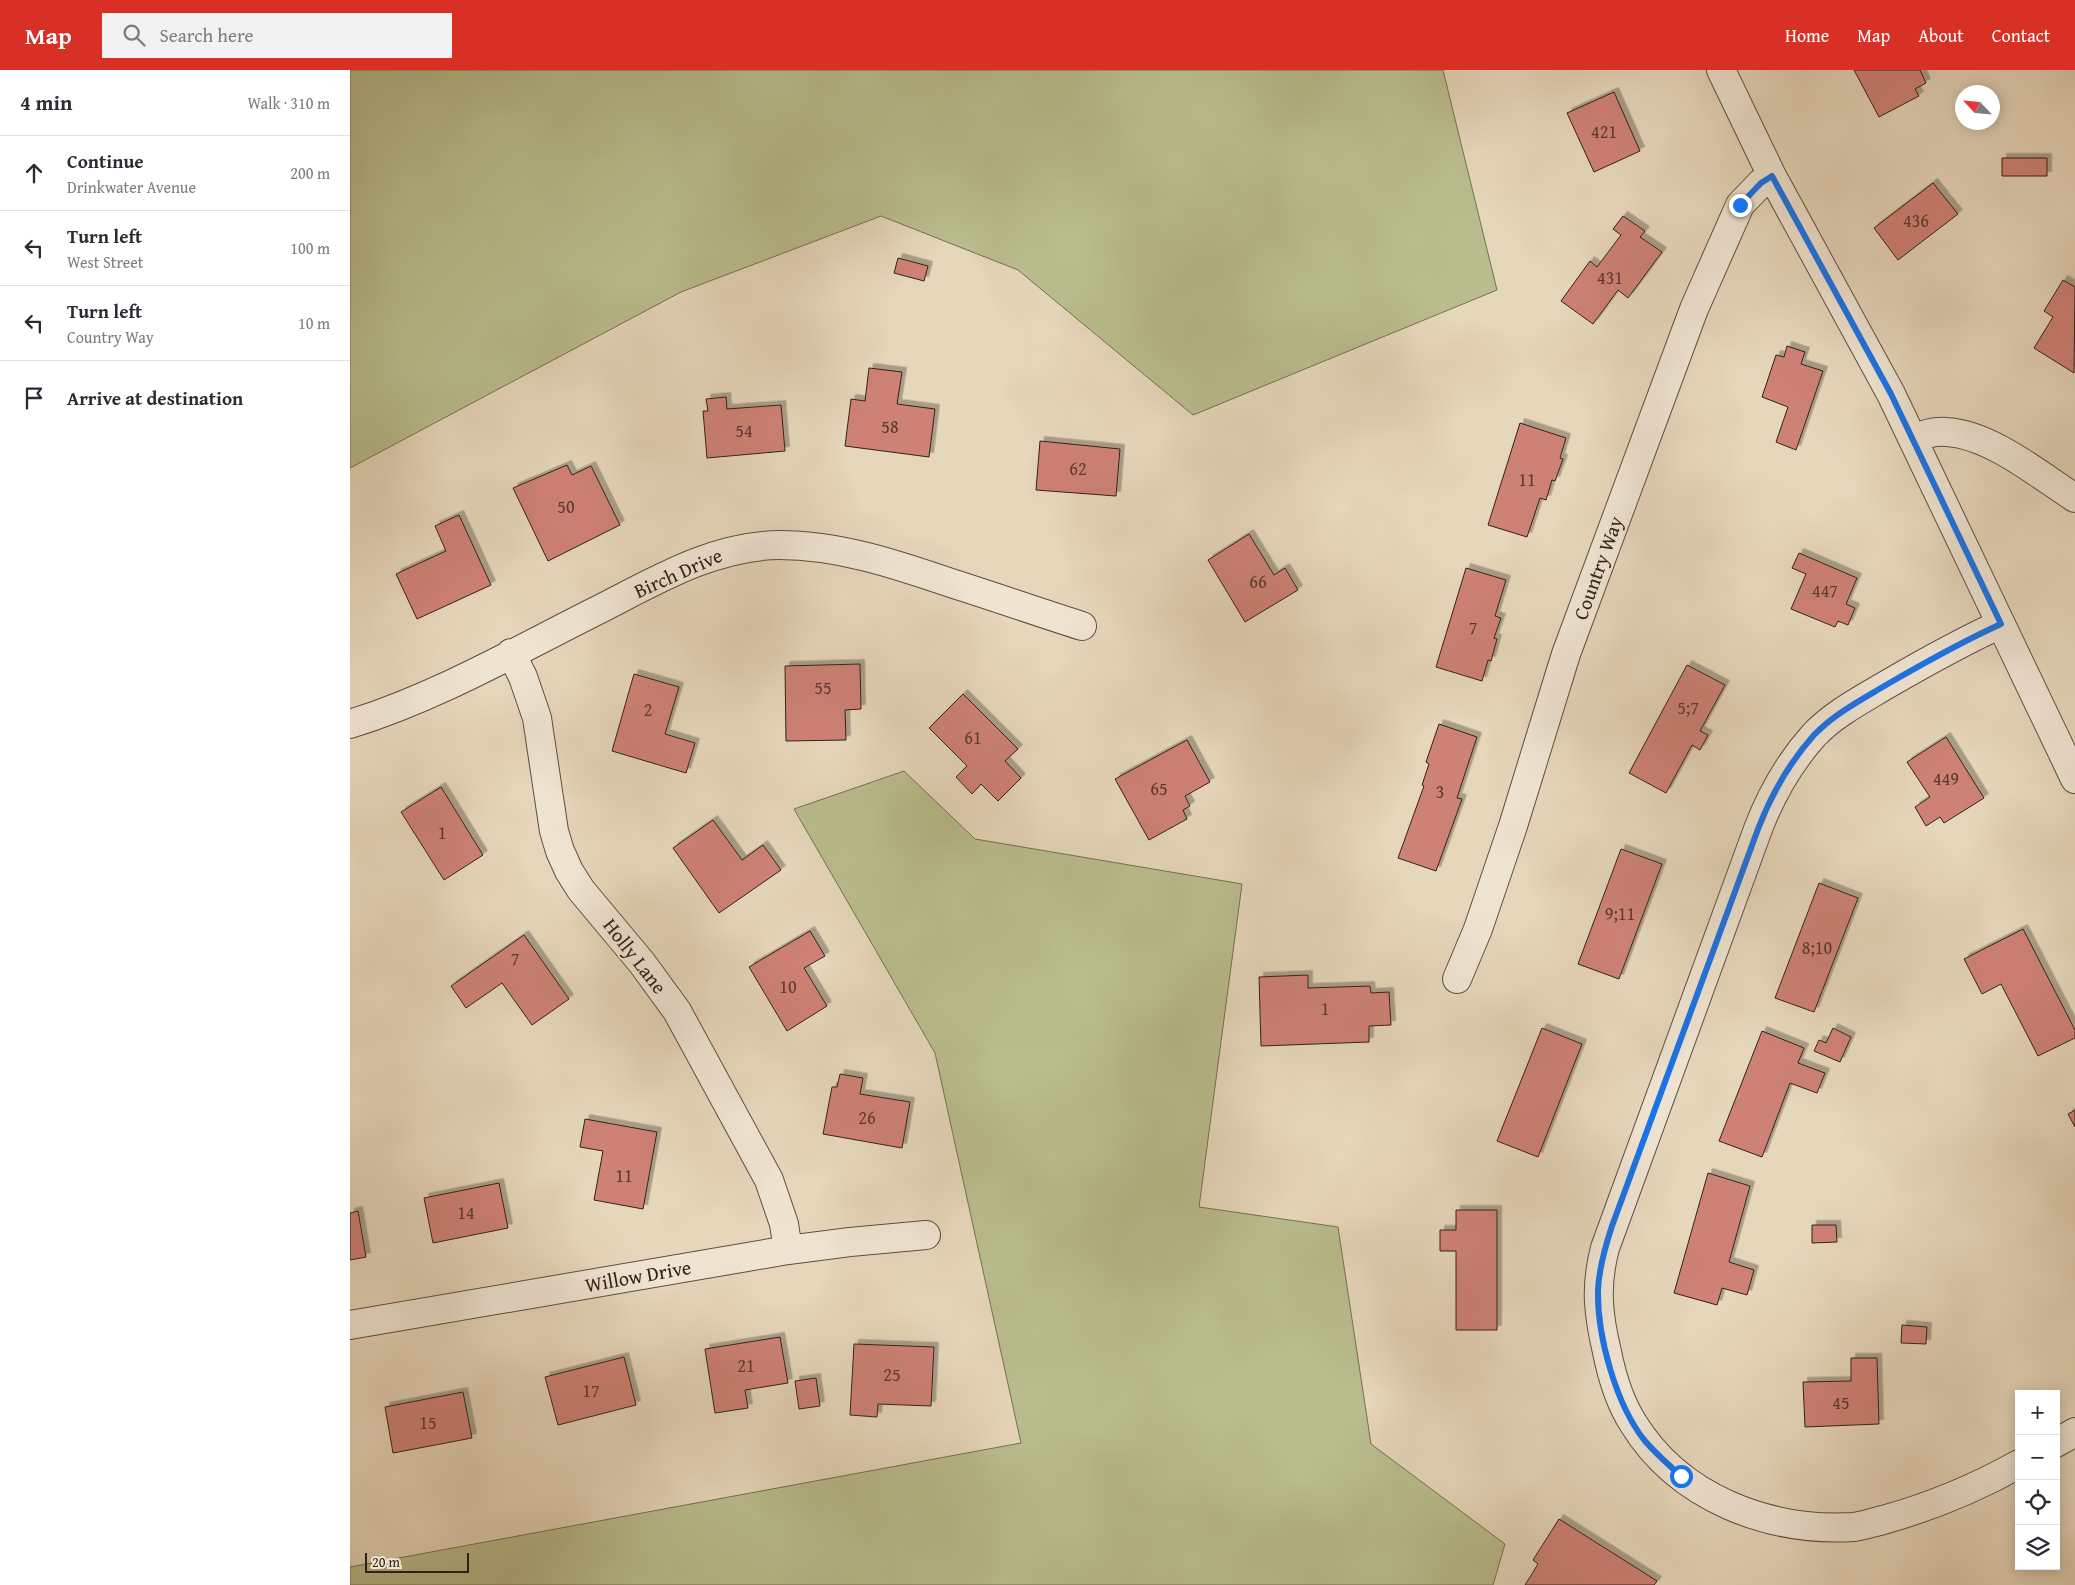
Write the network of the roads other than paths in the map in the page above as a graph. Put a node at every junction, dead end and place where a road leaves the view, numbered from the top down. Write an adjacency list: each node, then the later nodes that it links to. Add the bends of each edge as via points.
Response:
1 (1721, 70): 2 (street)
2 (1772, 176): 3 (street); 10 (street, Country Way, via 1740,205 1694,309 1566,654 1513,826)
3 (1913, 439): 4 (street, via 1936,432 1975,438 2007,454); 5 (street)
4 (2075, 498)
5 (2001, 624): 9 (street); 16 (street, via 1958,644 1849,706 1816,734 1775,789 1610,1234 1600,1267 1598,1310 1613,1379 1632,1422 1646,1442 1700,1491 1765,1519 1807,1526 1855,1527 1908,1513 1990,1480)
6 (1082, 626): 7 (street, Birch Drive, via 863,555 808,547 771,546 727,551 702,560)
7 (512, 653): 8 (street, Birch Drive, via 428,694); 12 (street, Holly Lane, via 537,718 554,831 569,871 677,1011 769,1180 780,1210)
8 (350, 724)
9 (2075, 779)
10 (1458, 978)
11 (926, 1235): 12 (street, Willow Drive)
12 (788, 1250): 13 (street, Willow Drive)
13 (350, 1325)
14 (2075, 1432): 15 (street)
15 (2060, 1441)
16 (2015, 1466)

